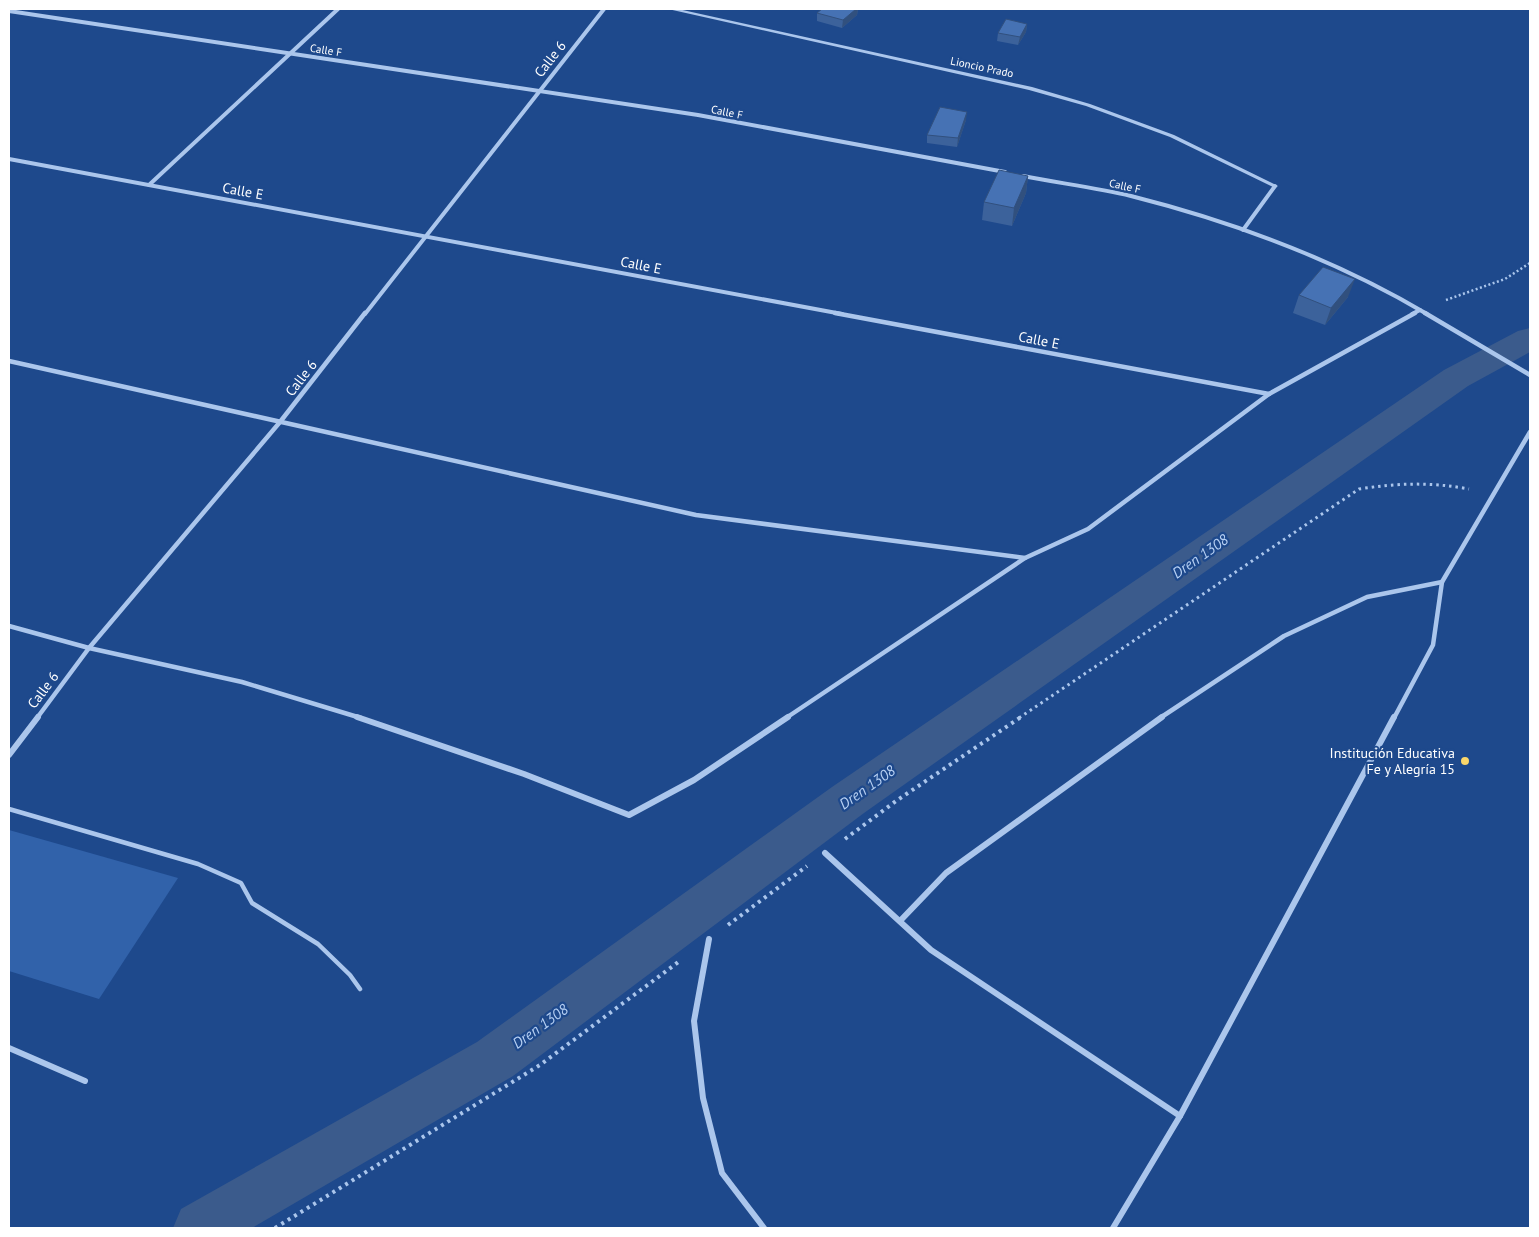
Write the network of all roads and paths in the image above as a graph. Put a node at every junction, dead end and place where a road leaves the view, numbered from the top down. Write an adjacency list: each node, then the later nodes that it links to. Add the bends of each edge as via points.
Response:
1 (338, 9): 5 (street)
2 (604, 9): 6 (street, Calle 6)
3 (671, 9): 11 (street, Lioncio Prado, via 1072,100 1172,136)
4 (9, 11): 5 (street, Calle F)
5 (290, 54): 6 (street, Calle F); 10 (street)
6 (539, 91): 8 (street, Calle F, via 698,115); 13 (street, Calle 6)
7 (9, 159): 10 (street, Calle E)
8 (1012, 174)
9 (1022, 176): 12 (street, Calle F, via 1130,196)
10 (149, 185): 13 (street, Calle E)
11 (1275, 186): 12 (street)
12 (1243, 230): 15 (street, Calle F, via 1326,262)
13 (426, 237): 18 (street, Calle E); 19 (street, Calle 6)
14 (1530, 263): 15 (path, via 1505,278)
15 (1420, 310): 17 (street, Calle F); 18 (street)
16 (9, 361): 19 (street)
17 (1530, 375)
18 (1268, 394): 22 (street, via 1088,529)
19 (280, 422): 22 (street, via 696,515); 25 (street, Calle 6)
20 (1530, 432): 21 (street)
21 (1494, 495): 23 (street); 28 (path, via 1438,483 1391,484 1359,489 896,801)
22 (1026, 558): 25 (street, via 694,780 629,815 397,729 242,682)
23 (1442, 582): 29 (street, via 1367,597 1284,636 1134,735 946,873); 34 (street, via 1433,646)
24 (9, 626): 25 (street)
25 (89, 648): 26 (street, Calle 6)
26 (9, 755)
27 (9, 809): 31 (lane, via 198,864 241,883 252,903 318,944)
28 (825, 853): 29 (street); 30 (path)
29 (900, 921): 34 (street, via 932,950)
30 (709, 939): 35 (path, via 540,1065); 36 (street, via 694,1021 703,1098 722,1173)
31 (360, 989)
32 (9, 1048): 33 (street)
33 (85, 1081)
34 (1180, 1116): 37 (street)
35 (275, 1228)
36 (764, 1228)
37 (1113, 1228)

